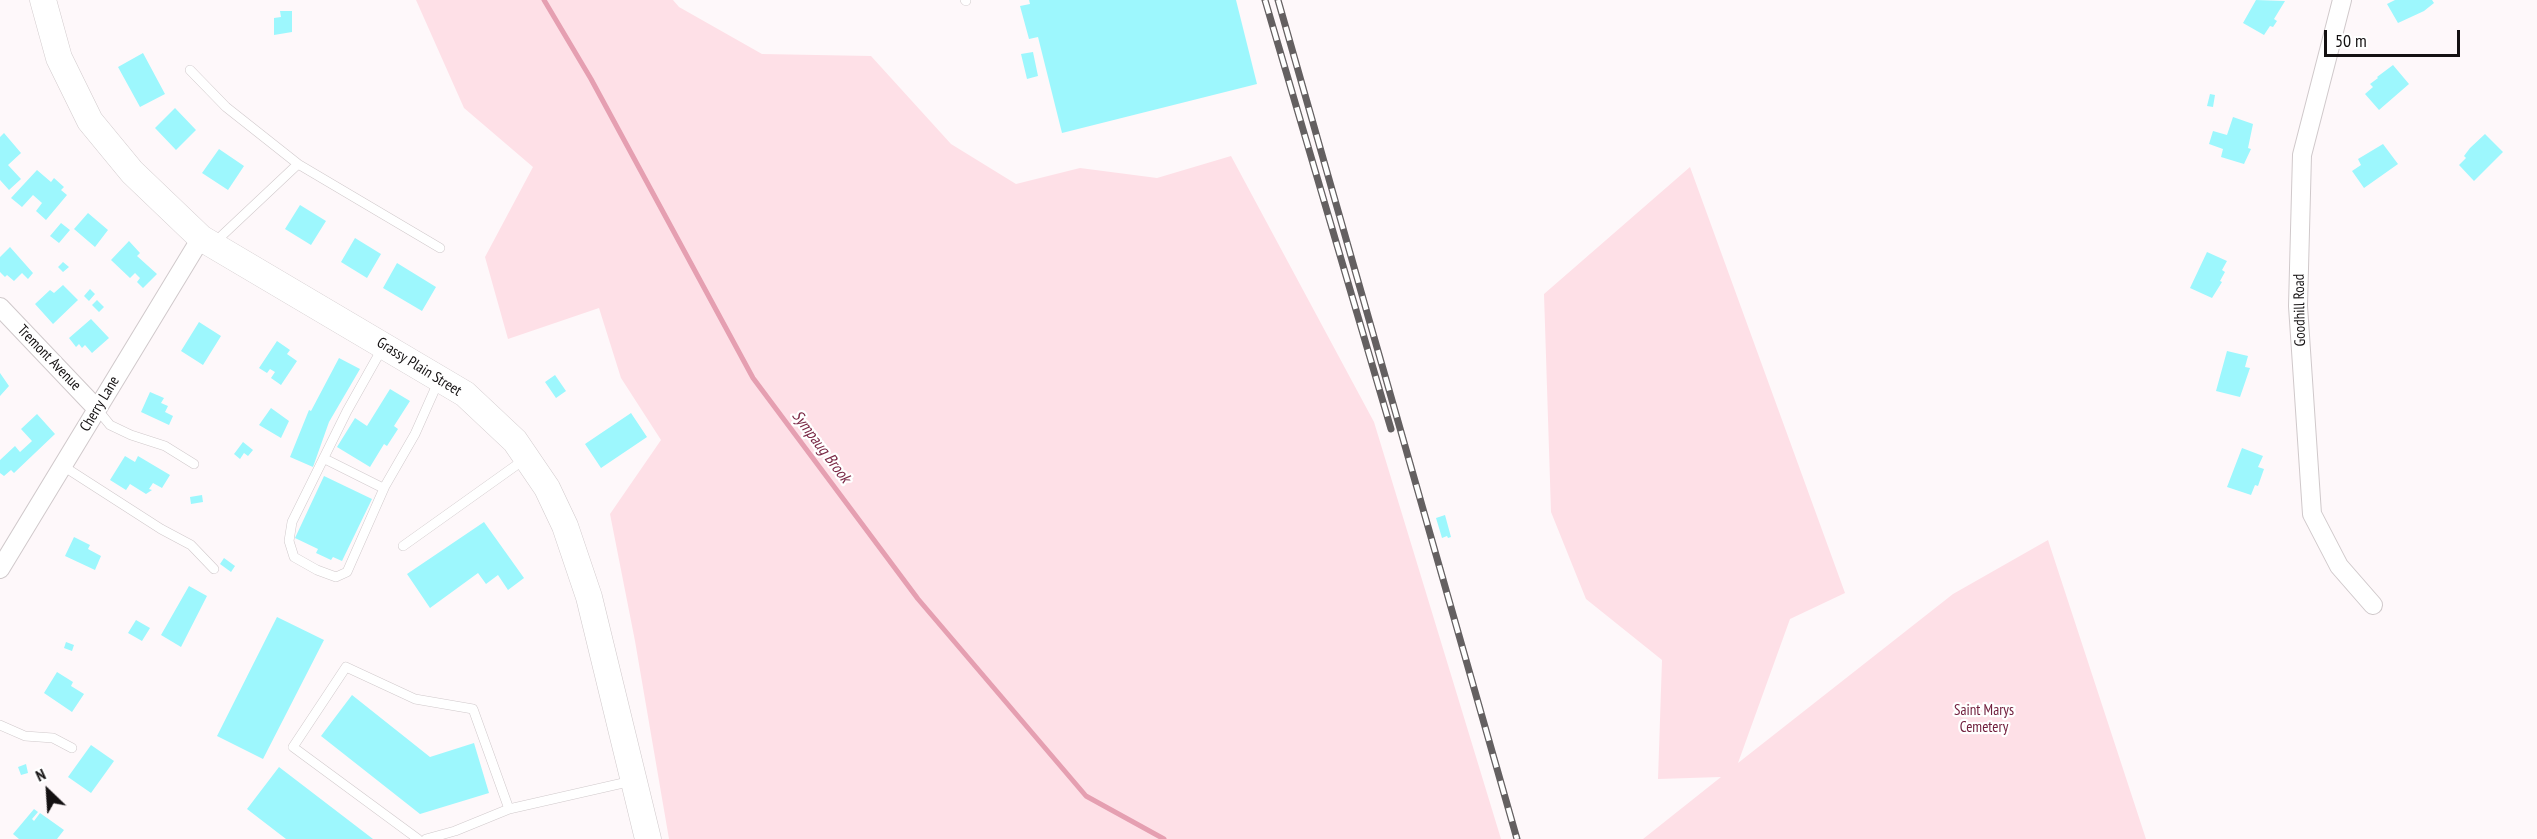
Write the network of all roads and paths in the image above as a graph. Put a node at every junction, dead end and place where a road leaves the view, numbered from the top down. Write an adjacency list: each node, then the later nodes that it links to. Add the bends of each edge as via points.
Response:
1 (43, 0): 5 (main road, Grassy Plain Street, via 59,58 90,121 132,172)
2 (2342, 0): 19 (street, Goodhill Road, via 2302,155 2298,306 2312,514 2339,566)
3 (190, 70): 4 (lane, via 226,107)
4 (298, 164): 5 (lane); 6 (lane)
5 (207, 242): 8 (main road, Grassy Plain Street); 10 (street, Cherry Lane)
6 (440, 248)
7 (0, 307): 10 (street, Tremont Avenue)
8 (384, 345): 9 (main road, Grassy Plain Street); 12 (lane)
9 (440, 379): 11 (main road, Grassy Plain Street, via 465,394 515,441); 15 (lane, via 415,434)
10 (97, 409): 13 (lane, via 110,425 165,446); 14 (street, Cherry Lane)
11 (526, 458): 16 (lane); 22 (main road, Grassy Plain Street, via 547,488 565,526 589,597)
12 (325, 459): 15 (lane); 15 (lane, via 292,522 289,541 294,557 317,570 336,577 346,572)
13 (194, 464)
14 (63, 466): 17 (street, Cherry Lane); 18 (lane, via 190,545)
15 (383, 489)
16 (404, 546)
17 (0, 569)
18 (214, 569)
19 (2373, 605)
20 (0, 725): 21 (lane, via 25,736 53,738)
21 (72, 748)
22 (634, 780): 23 (lane); 26 (main road, Grassy Plain Street)
23 (509, 809): 24 (lane, via 473,710 415,699 346,667 293,747); 25 (lane)
24 (418, 839)
25 (426, 839)
26 (648, 839)

